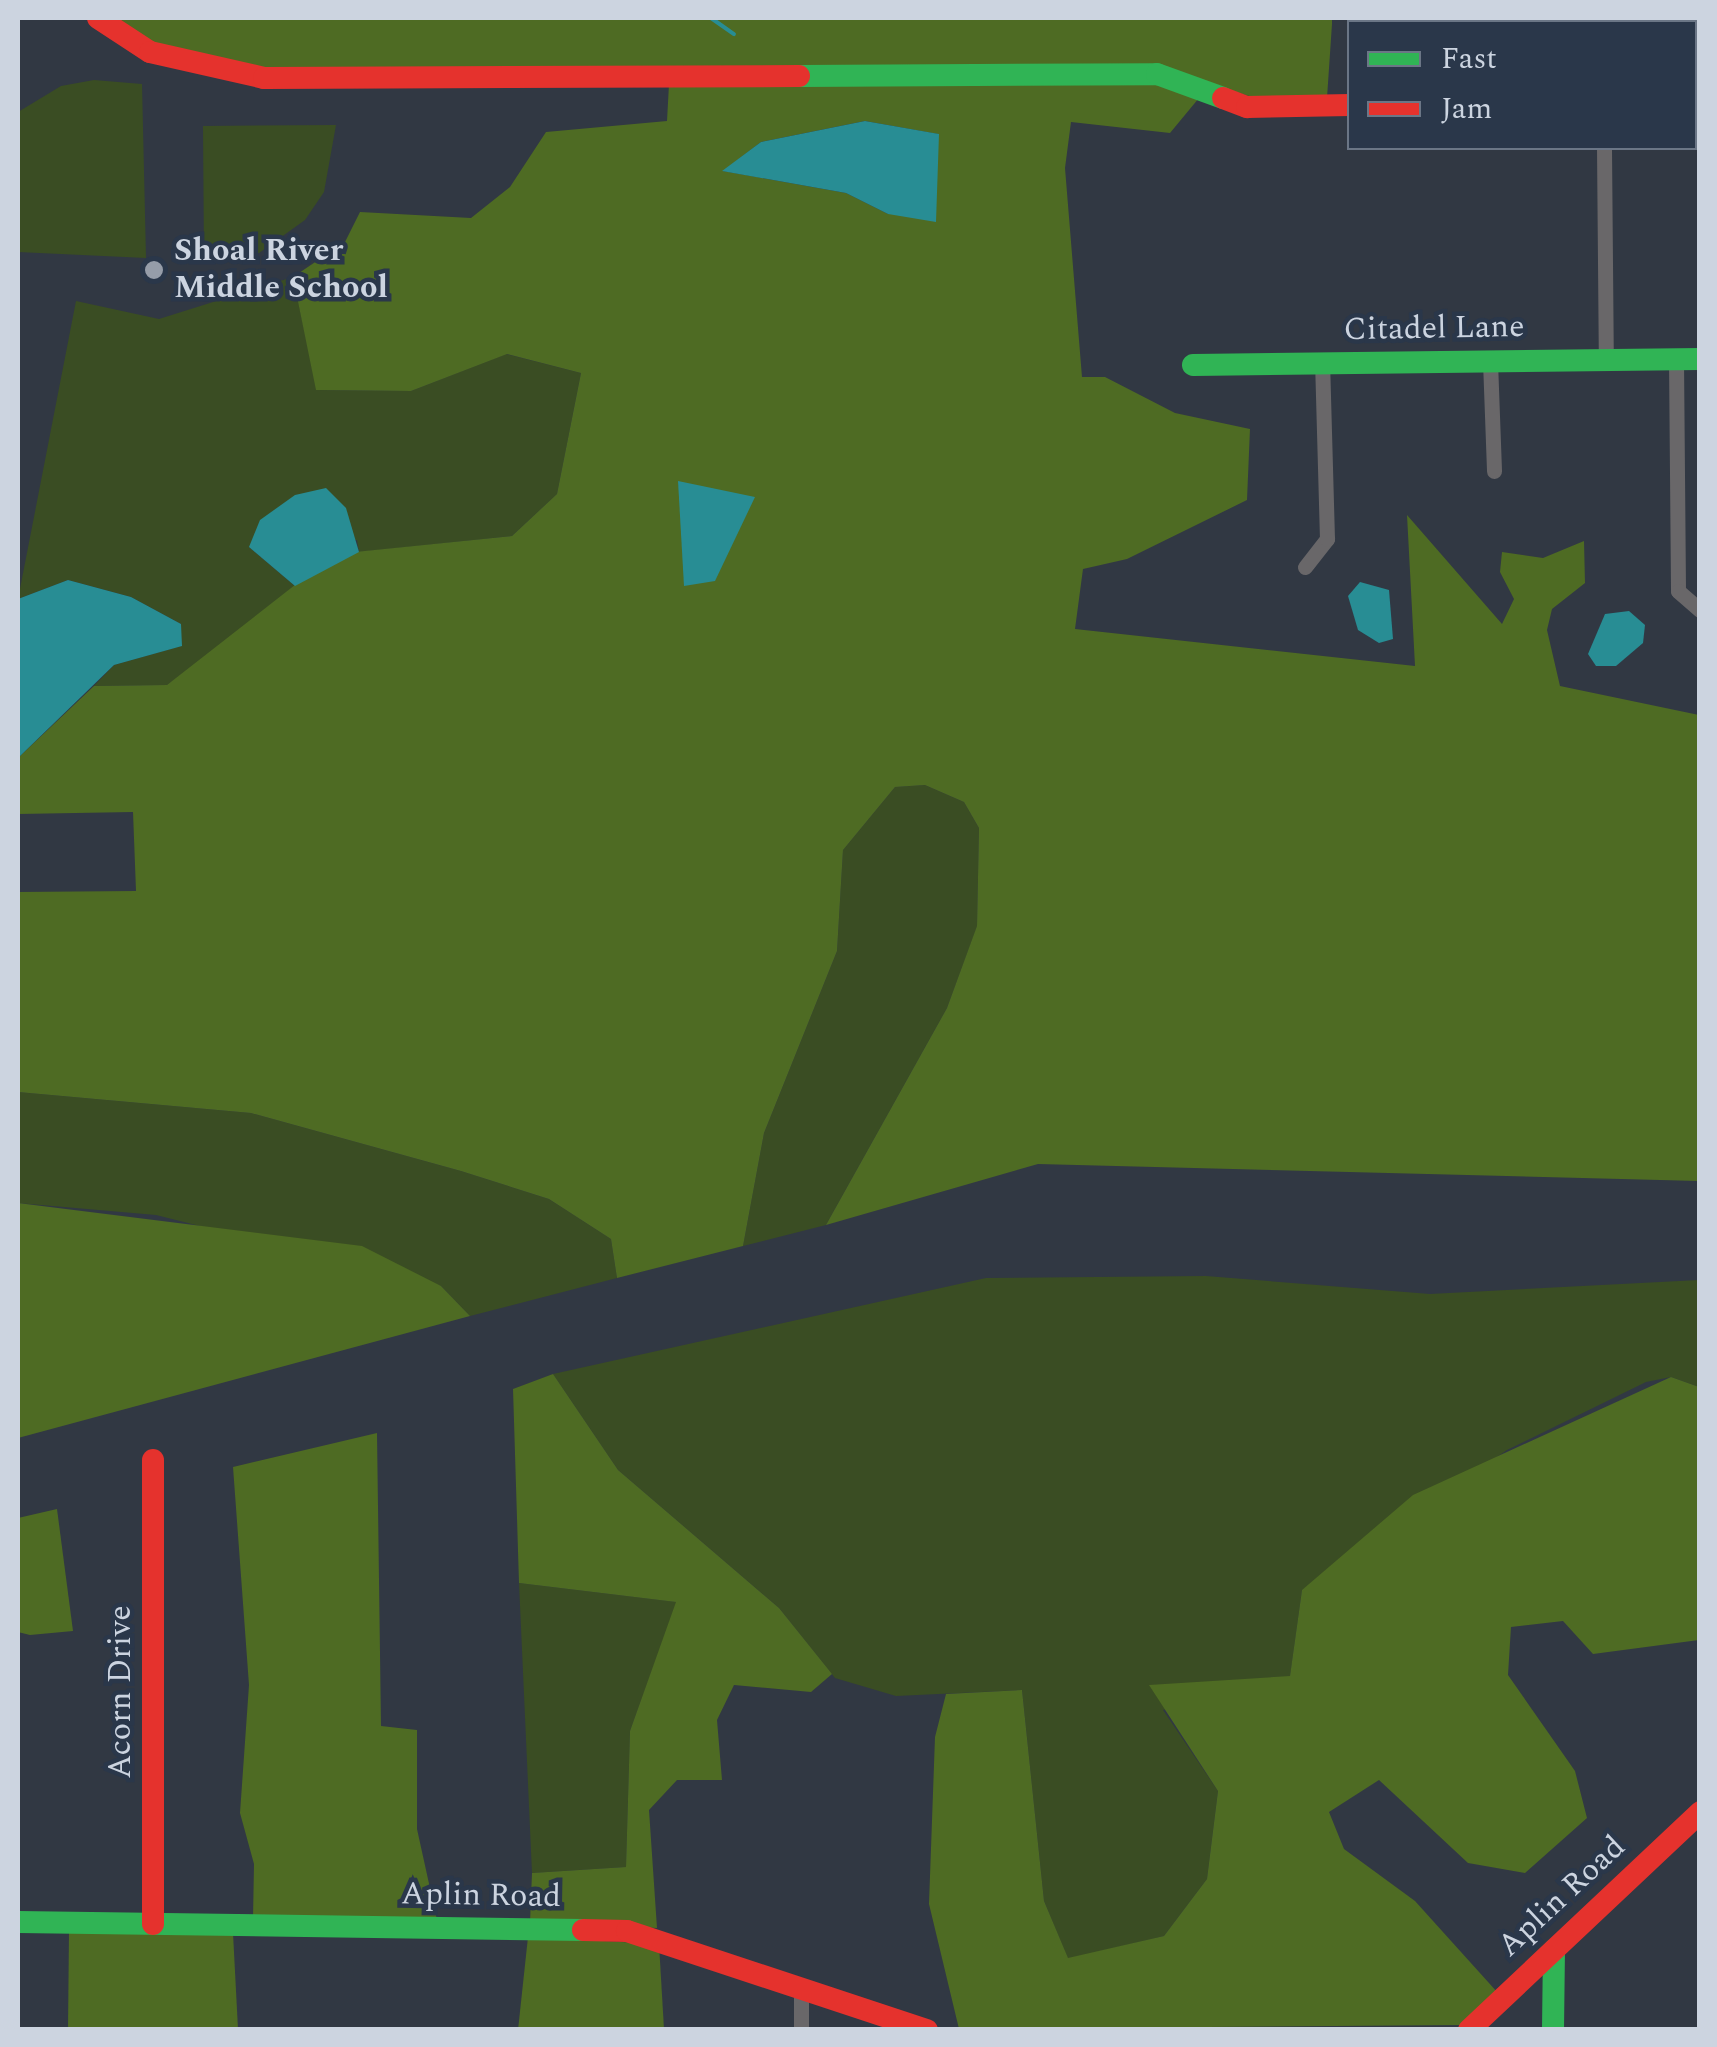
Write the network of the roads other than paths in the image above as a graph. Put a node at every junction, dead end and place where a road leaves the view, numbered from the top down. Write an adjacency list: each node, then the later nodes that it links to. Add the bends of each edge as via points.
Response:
1 (103, 19): 2 (street, via 150,52 264,78 1156,74 1247,106)
2 (1347, 106)
3 (1604, 150): 7 (street)
4 (1676, 359): 5 (street, Citadel Lane); 7 (street, Citadel Lane); 12 (street, via 1678,591)
5 (1700, 359)
6 (1490, 360): 7 (street, Citadel Lane); 8 (street, Citadel Lane); 10 (street)
7 (1606, 360)
8 (1322, 363): 9 (street, Citadel Lane); 11 (street, via 1327,539)
9 (1193, 365)
10 (1494, 471)
11 (1305, 567)
12 (1700, 610)
13 (153, 1460): 16 (street, Acorn Drive)
14 (1700, 1812): 17 (street, Aplin Road)
15 (18, 1922): 16 (street, Aplin Road)
16 (153, 1924): 18 (street, Aplin Road, via 627,1931)
17 (1554, 1950): 21 (street, Aplin Road); 22 (street)
18 (801, 1989): 19 (street); 20 (street, Aplin Road)
19 (801, 2030)
20 (927, 2030)
21 (1469, 2030)
22 (1553, 2030)

